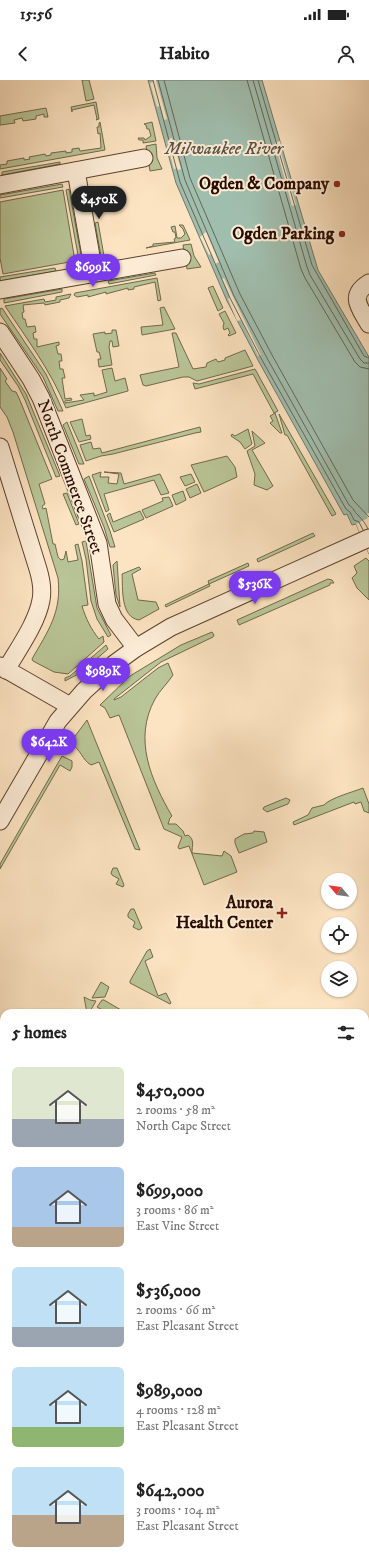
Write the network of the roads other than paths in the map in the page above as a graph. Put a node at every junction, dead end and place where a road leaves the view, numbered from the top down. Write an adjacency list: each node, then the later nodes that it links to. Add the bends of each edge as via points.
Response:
1 (144, 158): 2 (street)
2 (76, 171): 3 (street); 5 (street)
3 (0, 185)
4 (182, 258): 5 (street)
5 (94, 273): 7 (street)
6 (369, 283): 8 (street, via 360,290 357,299 357,304)
7 (0, 290)
8 (369, 324)
9 (0, 332): 12 (street, North Commerce Street, via 41,398 98,543 107,604 114,619)
10 (0, 448): 13 (street, via 42,587 42,599 37,615)
11 (366, 539): 12 (street, via 171,627)
12 (136, 648): 14 (street, via 98,677)
13 (3, 668): 14 (street)
14 (70, 706): 15 (street, via 47,738)
15 (0, 821)

